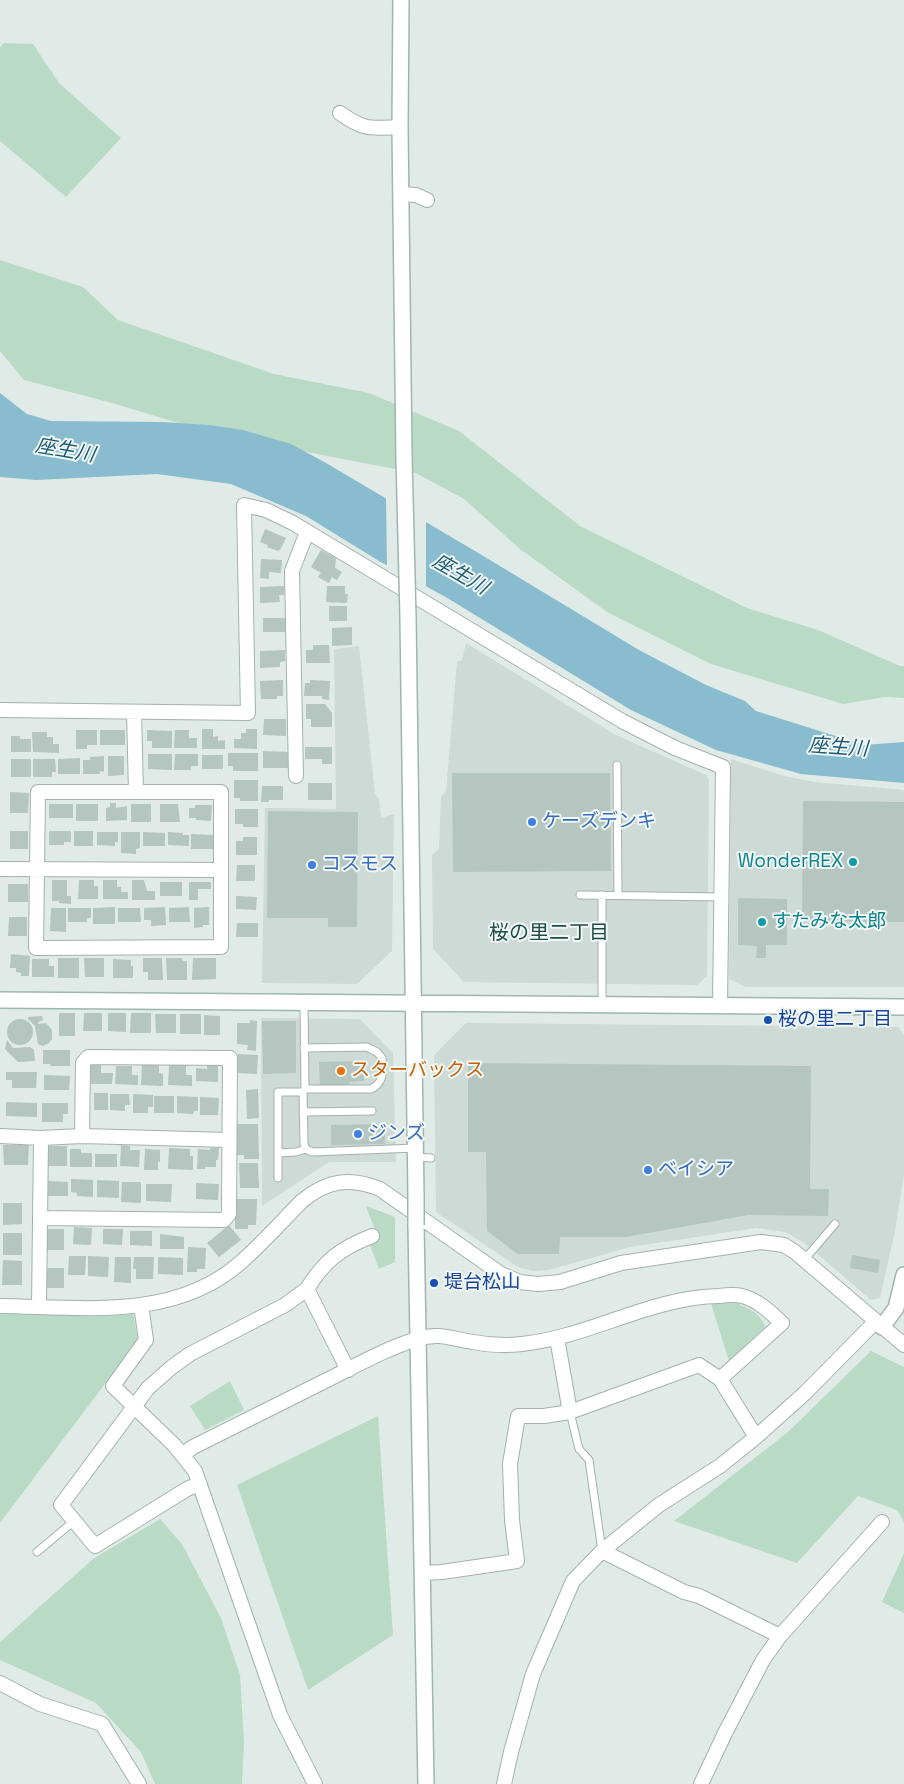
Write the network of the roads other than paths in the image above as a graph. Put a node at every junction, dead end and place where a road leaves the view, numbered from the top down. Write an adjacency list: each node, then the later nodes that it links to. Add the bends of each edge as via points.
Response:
1 (401, 0): 3 (street)
2 (340, 113): 3 (street, via 365,128)
3 (400, 127): 4 (street)
4 (402, 194): 5 (street, via 416,194); 21 (street, bridge)
5 (427, 200)
6 (307, 532): 8 (street, via 266,510 244,505 248,713); 10 (street, via 292,571); 18 (street, via 622,721 675,748 723,766)
7 (0, 710): 8 (street)
8 (134, 712): 11 (street)
9 (617, 765): 17 (lane)
10 (296, 776)
11 (136, 792): 12 (street, via 38,792); 14 (street, via 221,792)
12 (36, 868): 13 (street); 14 (street); 14 (street, via 36,948 221,947)
13 (0, 869)
14 (221, 870)
15 (580, 895): 16 (lane)
16 (602, 895): 17 (lane); 22 (lane)
17 (618, 895): 18 (lane)
18 (721, 898): 23 (street)
19 (0, 1000): 20 (street)
20 (304, 1002): 21 (street); 25 (lane)
21 (414, 1002): 22 (street); 35 (street)
22 (602, 1004): 23 (street)
23 (720, 1005): 24 (street)
24 (904, 1007)
25 (304, 1048): 26 (lane); 26 (lane, via 367,1047 382,1058 378,1086)
26 (304, 1091): 28 (lane); 34 (lane, via 278,1092)
27 (372, 1111): 28 (lane)
28 (303, 1112): 33 (lane)
29 (0, 1136): 31 (street)
30 (82, 1136): 31 (street); 32 (street); 32 (street, via 83,1063 88,1057 230,1058)
31 (41, 1138): 37 (street)
32 (229, 1140): 37 (street, via 229,1214 224,1220)
33 (306, 1149): 34 (lane); 35 (lane, via 312,1152)
34 (278, 1153): 36 (lane)
35 (421, 1154): 47 (street, bridge, via 416,1196)
36 (278, 1178)
37 (41, 1218): 45 (street)
38 (835, 1224): 40 (lane)
39 (372, 1236): 42 (street, via 345,1247 332,1257)
40 (804, 1260): 43 (street, via 784,1246 761,1242 621,1263 560,1282 520,1282 501,1274 380,1190 366,1184 338,1182 313,1192 240,1263 202,1288); 46 (street)
41 (904, 1275): 46 (street, via 896,1308)
42 (307, 1289): 50 (street); 52 (street, via 285,1305 190,1354 148,1388)
43 (140, 1305): 45 (street); 52 (street, via 146,1340 113,1386)
44 (0, 1306): 45 (street)
45 (39, 1306)
46 (879, 1324): 49 (street); 54 (street)
47 (418, 1338): 48 (street, via 437,1335 498,1345); 50 (street); 61 (street)
48 (557, 1338): 51 (street, via 676,1302 741,1295 765,1307 782,1324); 53 (street)
49 (904, 1345)
50 (348, 1370): 55 (street, via 193,1446)
51 (720, 1379): 53 (street, via 699,1365); 54 (street)
52 (133, 1407): 55 (street); 57 (street, via 61,1505)
53 (570, 1412): 59 (lane, via 579,1449 589,1460); 61 (street, via 518,1416 510,1464 512,1520 518,1561)
54 (756, 1436): 59 (street, via 720,1466 659,1505)
55 (182, 1455): 56 (street, via 195,1470)
56 (199, 1484): 57 (street, via 95,1546); 65 (street, via 280,1715)
57 (74, 1521): 60 (lane)
58 (882, 1522): 62 (street)
59 (602, 1551): 62 (street); 67 (street, via 573,1581 555,1619 533,1674)
60 (36, 1552)
61 (422, 1573): 66 (street)
62 (780, 1636): 68 (street, via 763,1660)
63 (0, 1683): 64 (street, via 40,1704 102,1724)
64 (139, 1784)
65 (315, 1784)
66 (426, 1784)
67 (504, 1784)
68 (701, 1784)

